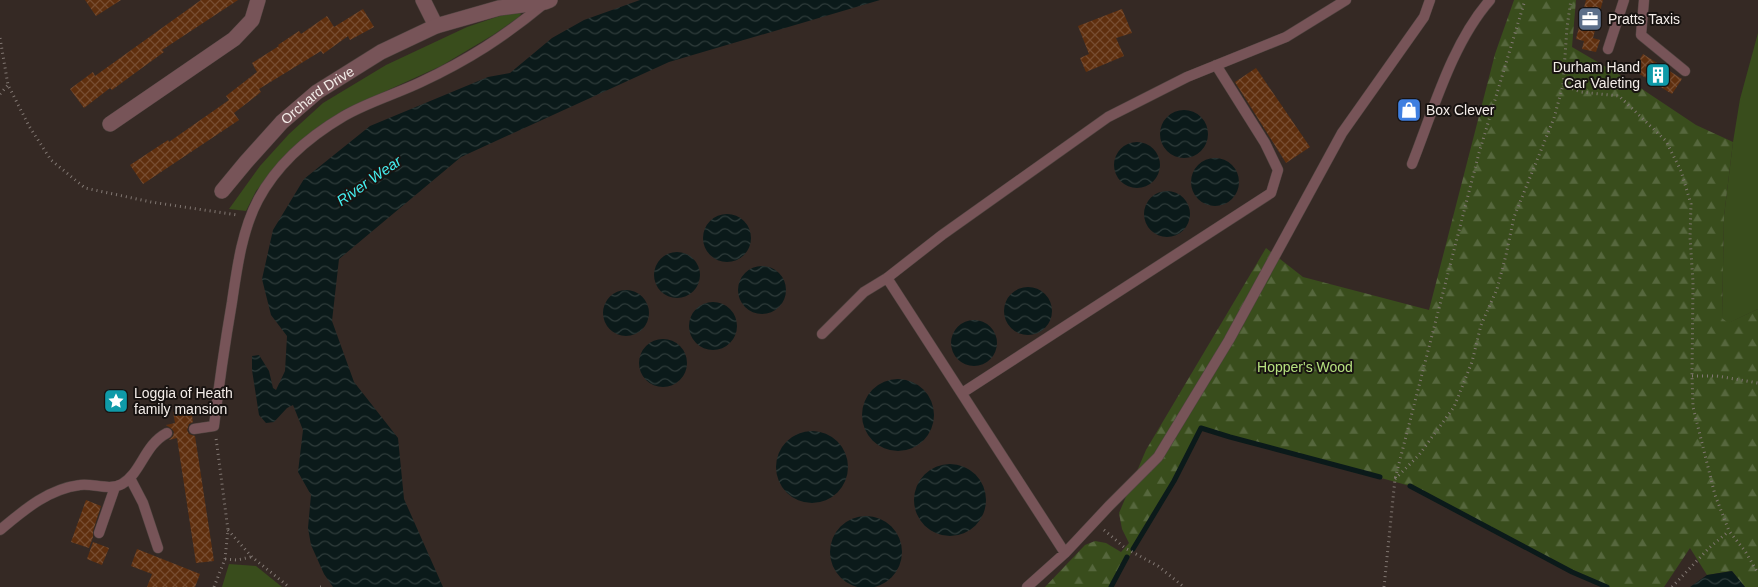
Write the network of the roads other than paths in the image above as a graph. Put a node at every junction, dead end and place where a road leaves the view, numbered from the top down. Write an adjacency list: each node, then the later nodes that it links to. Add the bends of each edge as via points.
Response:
1 (258, 0): 13 (street, via 252,20 234,39)
2 (423, 0): 9 (street)
3 (1346, 0): 11 (lane, via 1286,37)
4 (1430, 0): 26 (lane, via 1424,16 1342,133 1228,340 1158,457)
5 (1490, 0): 14 (lane, via 1478,14 1454,58)
6 (1624, 0): 10 (lane)
7 (1644, 0): 12 (lane, via 1641,35)
8 (548, 1): 9 (street, Orchard Drive, via 499,8); 19 (lane, via 474,55 345,115 290,157 258,199 250,218 238,266 214,426)
9 (436, 26): 15 (street, Orchard Drive, via 381,52 317,92 282,122)
10 (1608, 49)
11 (1216, 65): 16 (lane, via 1108,116); 18 (lane, via 1278,170 1271,193)
12 (1685, 71)
13 (110, 124)
14 (1412, 164)
15 (222, 191)
16 (887, 278): 17 (lane, via 864,292); 18 (lane)
17 (822, 334)
18 (962, 393): 26 (lane)
19 (194, 429)
20 (167, 433): 21 (lane, via 153,443)
21 (130, 478): 22 (lane); 25 (lane, via 143,502)
22 (114, 487): 23 (lane, via 82,484 57,490); 24 (lane)
23 (0, 530)
24 (99, 533)
25 (158, 548)
26 (1065, 553): 27 (lane)
27 (1027, 587)

